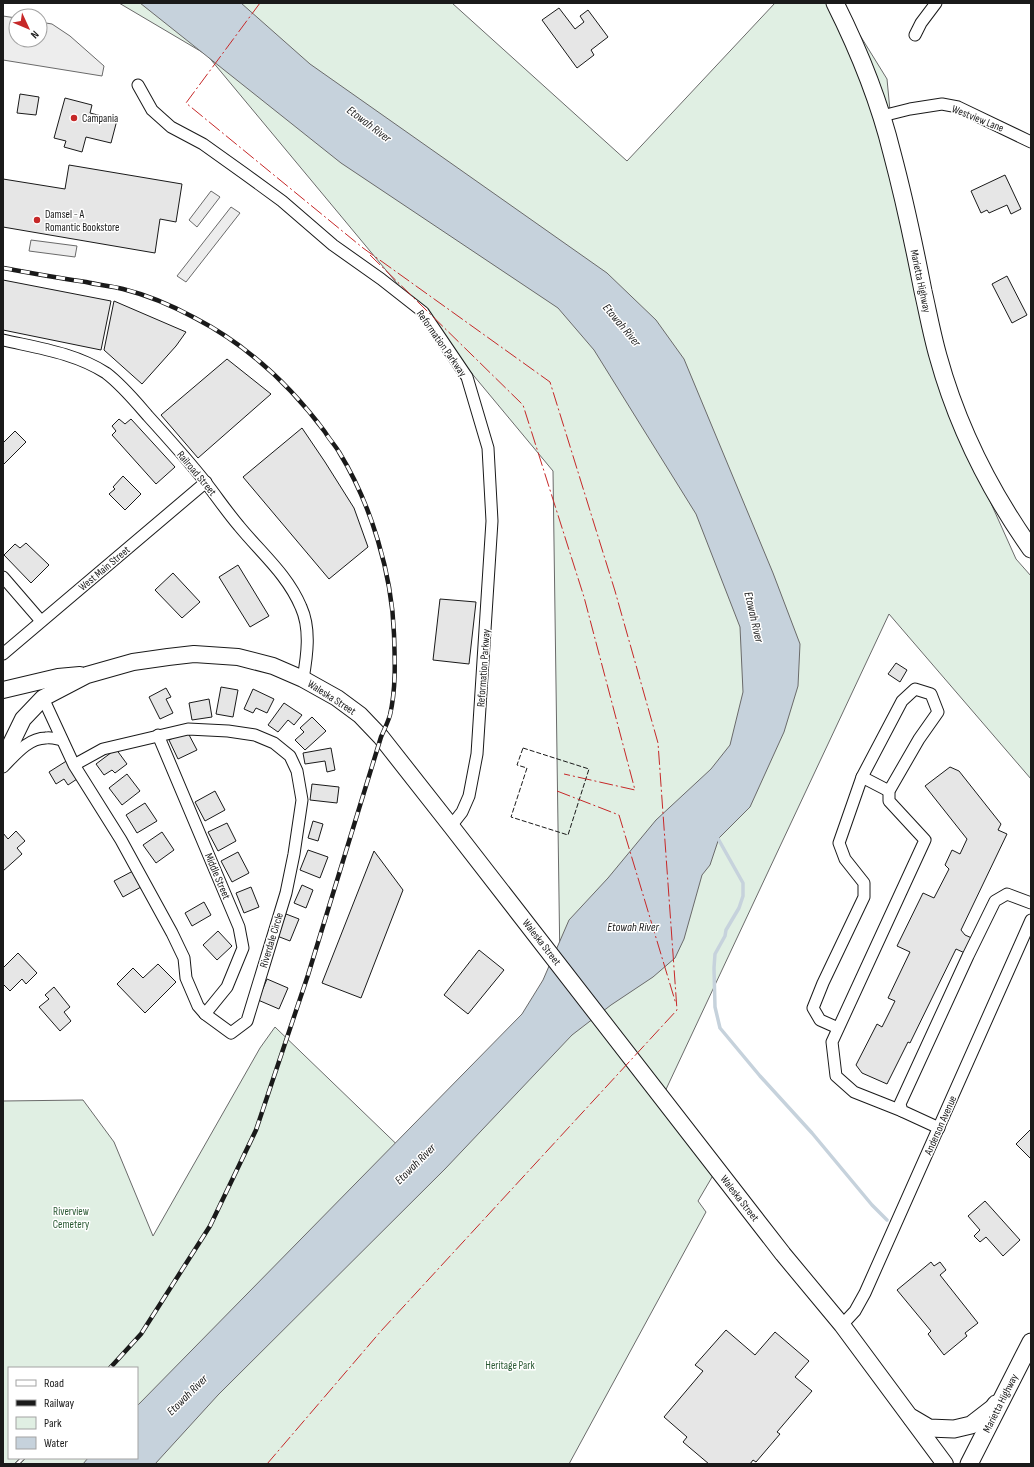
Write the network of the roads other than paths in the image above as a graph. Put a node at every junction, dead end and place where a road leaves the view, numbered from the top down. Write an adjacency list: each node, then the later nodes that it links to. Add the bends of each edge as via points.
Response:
1 (835, 3): 5 (main road, Marietta Highway, via 867,74)
2 (936, 3): 3 (street)
3 (914, 35)
4 (138, 85): 24 (street, Reformation Parkway, via 152,110 171,128 203,144 282,201 333,245 423,312 467,377 488,448 492,521 477,754 470,796)
5 (882, 116): 6 (street, Westview Lane, via 942,104 958,106); 9 (main road, Marietta Highway, via 946,383 980,465)
6 (1031, 142)
7 (3, 340): 8 (street, Railroad Street, via 66,354 107,374 129,394)
8 (206, 482): 11 (street, West Main Street); 14 (street, Railroad Street, via 238,526 284,575 296,595 302,608 307,634)
9 (1031, 549)
10 (3, 577): 11 (street)
11 (41, 621): 12 (street, West Main Street)
12 (3, 654)
13 (87, 674): 14 (main road, Waleska Street, via 133,662 194,654 238,657 274,666); 15 (main road, via 58,677); 16 (main road, Waleska Street)
14 (303, 679): 24 (main road, Waleska Street, via 337,698 369,723)
15 (3, 690)
16 (43, 698): 18 (street); 19 (main road, Waleska Street, via 23,719)
17 (158, 735): 20 (street, Riverdale Circle, via 104,749); 27 (street, Middle Street, via 239,927 243,948 226,987); 27 (street, Riverdale Circle, via 188,729 228,731 255,735 274,743 290,756 297,771 302,800 286,893 247,1021 231,1032)
18 (62, 740): 20 (street); 21 (street, via 46,738 32,741)
19 (3, 760)
20 (74, 765): 27 (street, Riverdale Circle, via 121,840 172,933 184,958 186,978 198,1006)
21 (3, 768)
22 (862, 777): 23 (street); 23 (street, via 902,700 915,689 931,694 938,712); 28 (street, via 839,843 845,859 864,883 864,897 813,1008 820,1020)
23 (889, 791): 28 (street, via 889,801 925,840)
24 (451, 826): 31 (main road, Waleska Street, via 783,1254)
25 (1031, 903): 29 (street, via 1006,894 995,902 900,1104)
26 (1031, 920): 30 (street, Anderson Avenue)
27 (205, 1014)
28 (838, 1028): 29 (street, via 832,1042 836,1076 854,1092)
29 (902, 1111): 30 (street)
30 (938, 1128): 31 (street, Anderson Avenue, via 865,1293 855,1311)
31 (842, 1325): 34 (main road, Waleska Street)
32 (1031, 1342): 33 (main road, Marietta Highway)
33 (1008, 1388): 34 (main road, via 993,1408 971,1425 954,1430 929,1428); 36 (main road, Marietta Highway)
34 (912, 1418): 35 (main road, Waleska Street)
35 (945, 1464)
36 (969, 1464)

